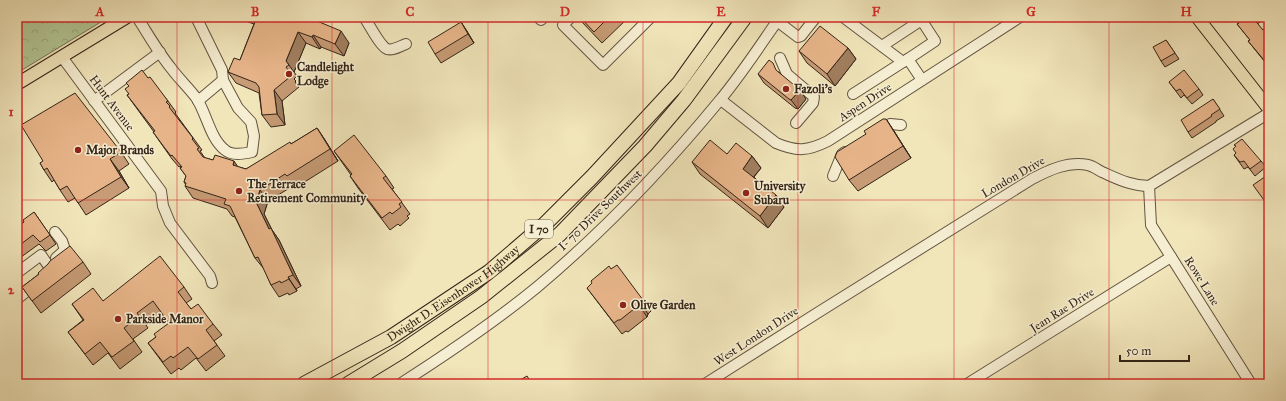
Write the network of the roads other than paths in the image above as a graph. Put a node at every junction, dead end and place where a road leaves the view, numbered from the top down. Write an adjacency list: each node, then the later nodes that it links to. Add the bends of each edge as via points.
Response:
1 (127, 17): 21 (main road)
2 (137, 17): 20 (street)
3 (196, 17): 24 (street, via 222,70)
4 (364, 17): 18 (street, via 382,46 395,49)
5 (538, 17): 6 (street, via 541,20)
6 (544, 17)
7 (570, 17): 8 (street, via 563,25 604,65)
8 (651, 17)
9 (720, 17): 17 (highway)
10 (726, 17): 17 (highway, Dwight D. Eisenhower Highway / I 70)
11 (745, 17): 49 (highway, Dwight D. Eisenhower Highway / I 70, via 684,100 650,140 560,234 481,297)
12 (816, 17): 16 (street, via 798,37)
13 (843, 17): 19 (street)
14 (1020, 17): 25 (street, Aspen Drive)
15 (1198, 17): 31 (main road)
16 (779, 19): 28 (street, I- 70 Drive Southwest)
17 (710, 39): 48 (highway, Dwight D. Eisenhower Highway / I 70, via 679,83 592,177 546,223 495,267 391,336)
18 (406, 44)
19 (882, 46): 23 (street); 23 (street, via 922,21 935,41)
20 (160, 52): 29 (street); 30 (street)
21 (62, 57): 26 (main road); 29 (street, Hunt Avenue)
22 (780, 58): 33 (street, via 787,74 814,97 813,103)
23 (906, 60): 25 (street); 27 (street)
24 (223, 80): 30 (street); 30 (street, via 238,108 251,122 254,136 252,152 240,155 227,152 212,132)
25 (922, 80): 36 (street, Aspen Drive)
26 (17, 84)
27 (853, 94)
28 (721, 100): 36 (street, Aspen Drive, via 776,143 785,147 814,148); 50 (street, I- 70 Drive Southwest, via 650,180 597,234 536,288 482,330)
29 (94, 101): 45 (street, Hunt Avenue, via 161,191 163,206 170,223 210,276)
30 (198, 101)
31 (1269, 109)
32 (1269, 114): 40 (street)
33 (796, 123)
34 (901, 125): 35 (street, via 890,124)
35 (872, 135)
36 (832, 139): 38 (street)
37 (854, 147): 38 (street)
38 (842, 154): 39 (street)
39 (833, 176)
40 (1149, 186): 42 (street, Rowe Lane, via 1151,225); 47 (street, London Drive, via 1125,182 1088,165 1052,168)
41 (55, 232): 43 (street, via 65,250)
42 (1171, 257): 52 (street, Jean Rae Drive); 53 (street, Rowe Lane)
43 (48, 264): 44 (street, via 41,255); 46 (street, via 52,271)
44 (17, 273)
45 (212, 283)
46 (17, 299)
47 (822, 310): 51 (street, West London Drive)
48 (304, 384)
49 (348, 384)
50 (400, 384)
51 (705, 384)
52 (967, 384)
53 (1251, 384)

